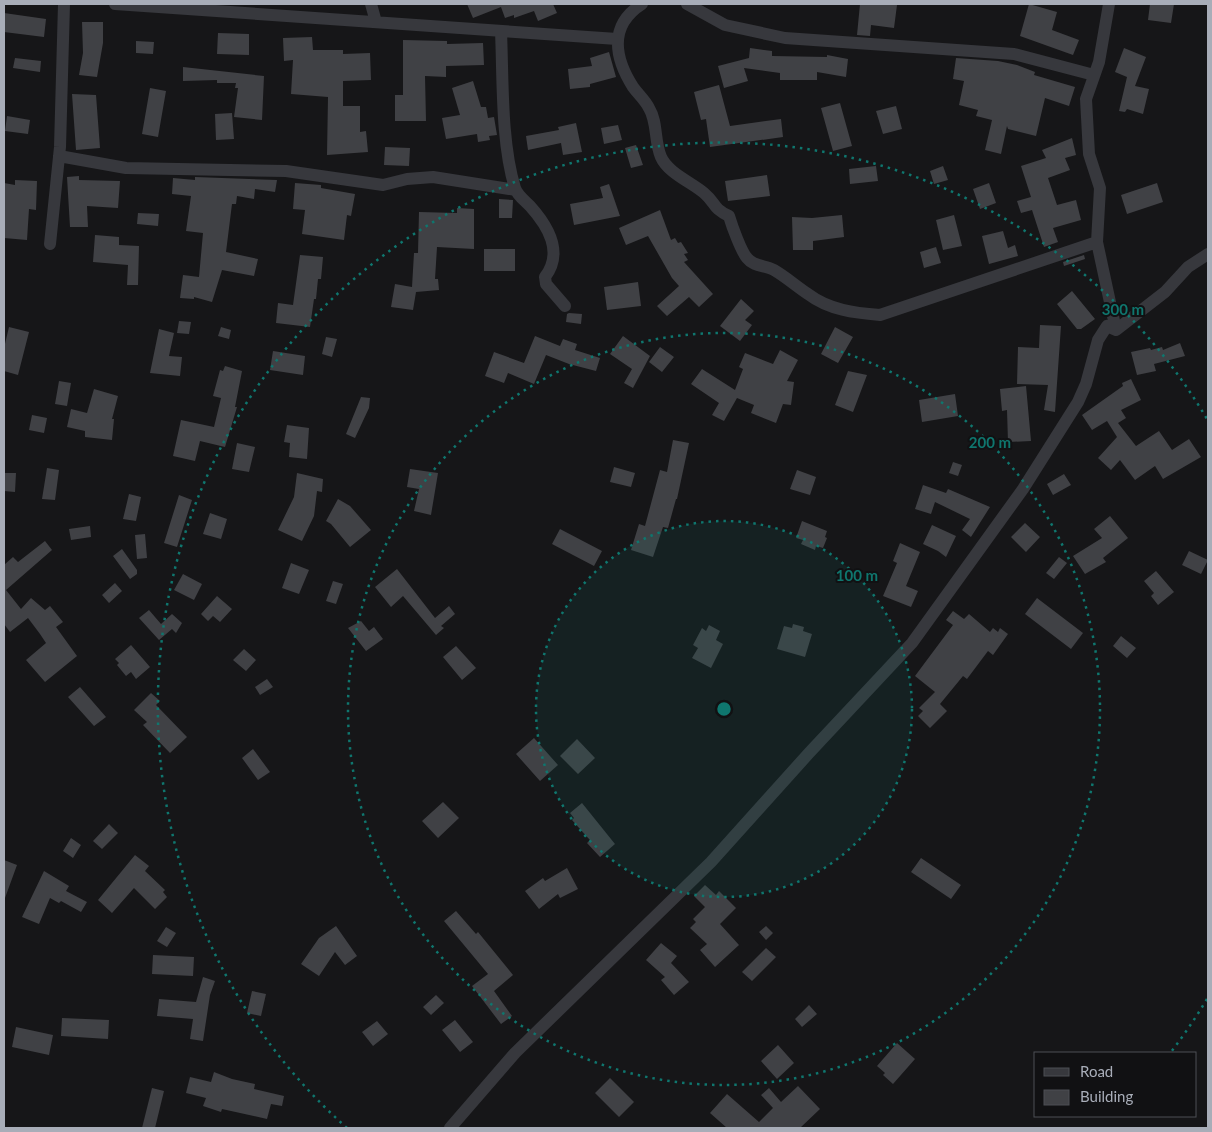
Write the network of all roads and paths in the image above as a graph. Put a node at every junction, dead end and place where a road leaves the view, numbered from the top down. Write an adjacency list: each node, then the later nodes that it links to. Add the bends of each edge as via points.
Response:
1 (64, 4): 11 (street)
2 (115, 4): 7 (street)
3 (370, 4): 7 (street)
4 (642, 4): 9 (street, via 626,17)
5 (687, 4): 10 (street, via 725,26 785,38 1014,54)
6 (1109, 4): 10 (street)
7 (376, 22): 8 (street)
8 (501, 31): 9 (street); 12 (street, via 504,117)
9 (617, 39): 13 (street, via 623,67 654,119 659,152 665,164 706,195 716,210 728,216 748,260 774,270 829,306 880,315)
10 (1094, 75): 13 (street, via 1086,100 1089,154 1100,188)
11 (59, 156): 12 (street, via 126,168 286,170 383,185 433,177); 14 (street)
12 (516, 190): 16 (street, via 544,221 554,245 553,266 545,277 546,284)
13 (1097, 242): 17 (street)
14 (50, 244)
15 (1208, 254): 17 (street, via 1188,267 1165,292)
16 (564, 306)
17 (1116, 330): 18 (street, via 1107,326 1098,340 1078,402 1023,489 912,643 711,862 515,1054)
18 (450, 1128)

